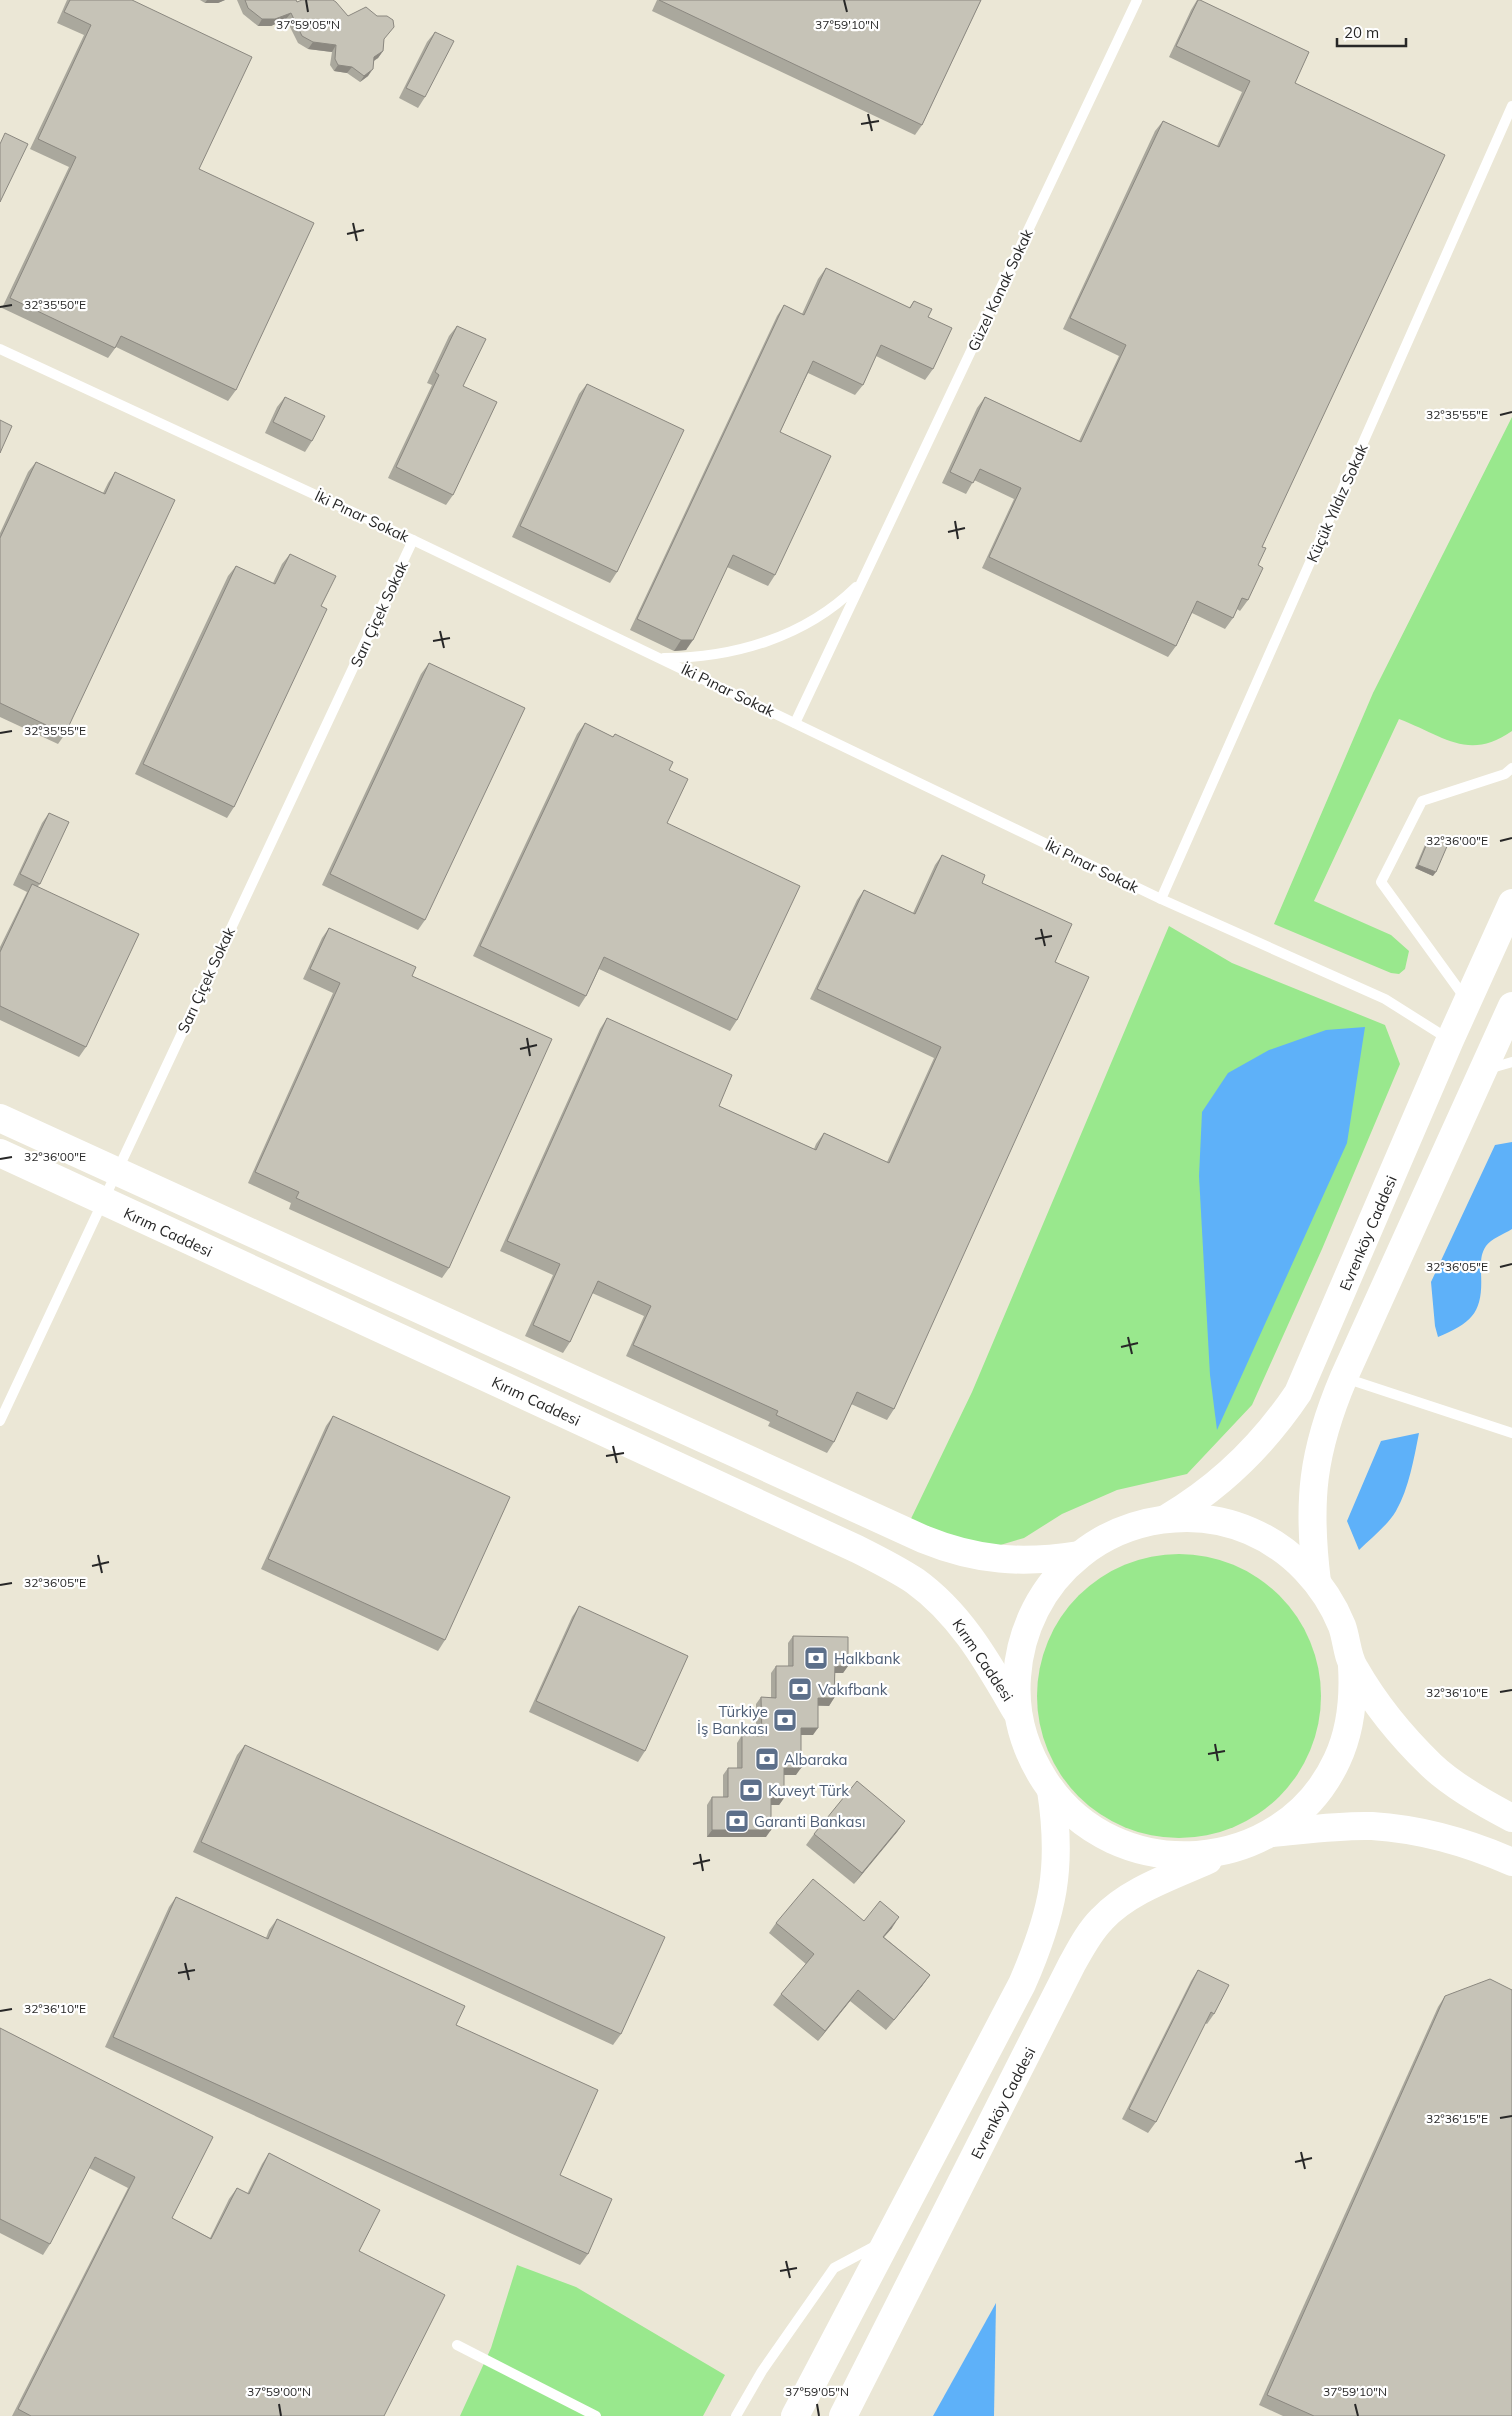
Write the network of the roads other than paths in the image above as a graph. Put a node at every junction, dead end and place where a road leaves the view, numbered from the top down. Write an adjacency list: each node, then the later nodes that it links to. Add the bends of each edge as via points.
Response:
1 (1137, 0): 5 (lane, Güzel Konak Sokak)
2 (1512, 106): 9 (lane, Küçük Yıldız Sokak)
3 (0, 349): 4 (lane, İki Pınar Sokak)
4 (414, 540): 6 (lane, İki Pınar Sokak); 18 (lane, Sarı Çiçek Sokak)
5 (862, 581): 6 (lane, Güzel Konak Sokak, via 828,610 771,640 720,654); 7 (lane, Güzel Konak Sokak)
6 (661, 658): 7 (lane, İki Pınar Sokak)
7 (795, 723): 9 (lane, İki Pınar Sokak)
8 (1512, 768): 11 (lane, via 1504,774 1422,801 1381,882)
9 (1161, 899): 13 (lane, İki Pınar Sokak, via 1385,999)
10 (1512, 903): 11 (main road, Evrenköy Caddesi)
11 (1468, 1001): 13 (main road, Evrenköy Caddesi)
12 (1512, 1006): 15 (main road)
13 (1450, 1040): 23 (main road, Evrenköy Caddesi, via 1298,1393 1268,1435 1234,1470 1197,1500)
14 (1512, 1062): 15 (lane)
15 (1483, 1071): 20 (main road)
16 (0, 1118): 18 (main road)
17 (0, 1153): 19 (main road, Kırım Caddesi)
18 (116, 1172): 19 (lane, Sarı Çiçek Sokak); 24 (main road, via 946,1548 1013,1560)
19 (102, 1202): 21 (lane, Sarı Çiçek Sokak); 27 (main road, Kırım Caddesi, via 891,1566 916,1582 952,1614 985,1658)
20 (1344, 1377): 22 (lane); 25 (main road, via 1325,1426 1314,1476 1312,1527)
21 (0, 1421)
22 (1512, 1433)
23 (1165, 1519): 24 (main road, via 1120,1531); 25 (main road, via 1208,1519 1249,1530 1286,1552)
24 (1080, 1555): 27 (main road, via 1045,1592 1023,1638 1017,1664)
25 (1317, 1582): 26 (main road, via 1344,1630)
26 (1352, 1666): 29 (main road, via 1392,1723 1433,1767); 30 (main road, via 1352,1715 1337,1762 1309,1802)
27 (1018, 1715): 28 (main road, via 1025,1742)
28 (1051, 1790): 31 (main road, via 1086,1825 1129,1847 1177,1856); 33 (main road, via 1057,1860 1045,1928 1022,1984)
29 (1512, 1818)
30 (1271, 1833): 31 (main road); 32 (main road, via 1348,1826 1395,1829 1476,1848)
31 (1226, 1852): 38 (main road, Evrenköy Caddesi, via 1132,1896 1108,1913 1092,1930)
32 (1512, 1862)
33 (890, 2237): 36 (lane, via 834,2268 762,2371); 37 (main road)
34 (457, 2345): 35 (lane)
35 (596, 2416)
36 (736, 2416)
37 (795, 2416)
38 (843, 2416)

